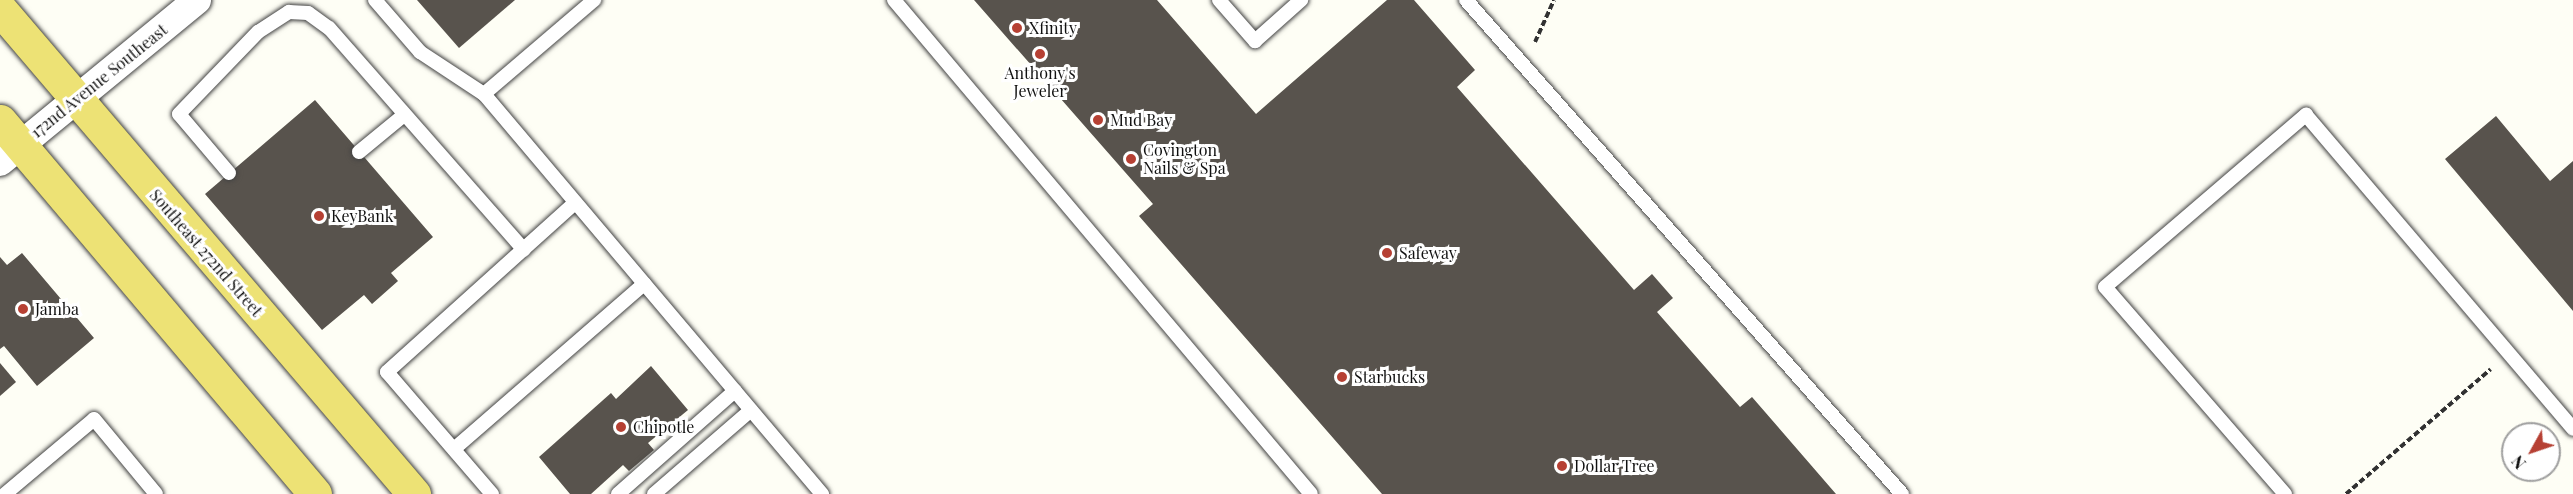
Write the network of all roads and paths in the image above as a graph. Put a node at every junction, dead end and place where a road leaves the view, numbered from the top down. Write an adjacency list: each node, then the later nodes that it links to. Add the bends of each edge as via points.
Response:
1 (197, 0): 12 (street, 172nd Avenue Southeast)
2 (375, 0): 11 (lane, via 420,52)
3 (594, 0): 11 (lane)
4 (894, 0): 33 (lane)
5 (1219, 0): 6 (lane, via 1255,41)
6 (1301, 0)
7 (1466, 0): 10 (lane)
8 (1554, 0): 10 (path, via 1540,38)
9 (0, 9): 12 (main road, Southeast 272nd Street)
10 (1518, 58): 34 (lane)
11 (484, 94): 17 (lane)
12 (74, 101): 14 (street, 172nd Avenue Southeast); 29 (main road, Southeast 272nd Street)
13 (404, 115): 15 (lane); 16 (lane, via 329,28 308,13 289,12 258,32 178,114); 18 (lane)
14 (7, 143): 25 (main road)
15 (359, 152)
16 (229, 173)
17 (575, 203): 18 (lane); 19 (lane)
18 (524, 249): 24 (lane, via 387,372)
19 (645, 284): 21 (lane); 24 (lane)
20 (2509, 354): 23 (lane); 35 (lane, via 2306,115 2105,287); 36 (path)
21 (735, 391): 22 (lane); 31 (lane)
22 (751, 410): 26 (lane); 32 (lane)
23 (2573, 429)
24 (454, 449): 30 (lane)
25 (310, 492)
26 (816, 492)
27 (5, 494): 28 (lane, via 94,419)
28 (156, 494)
29 (414, 494)
30 (492, 494)
31 (618, 494)
32 (654, 494)
33 (1311, 494)
34 (1902, 494)
35 (2285, 494)
36 (2346, 494)

